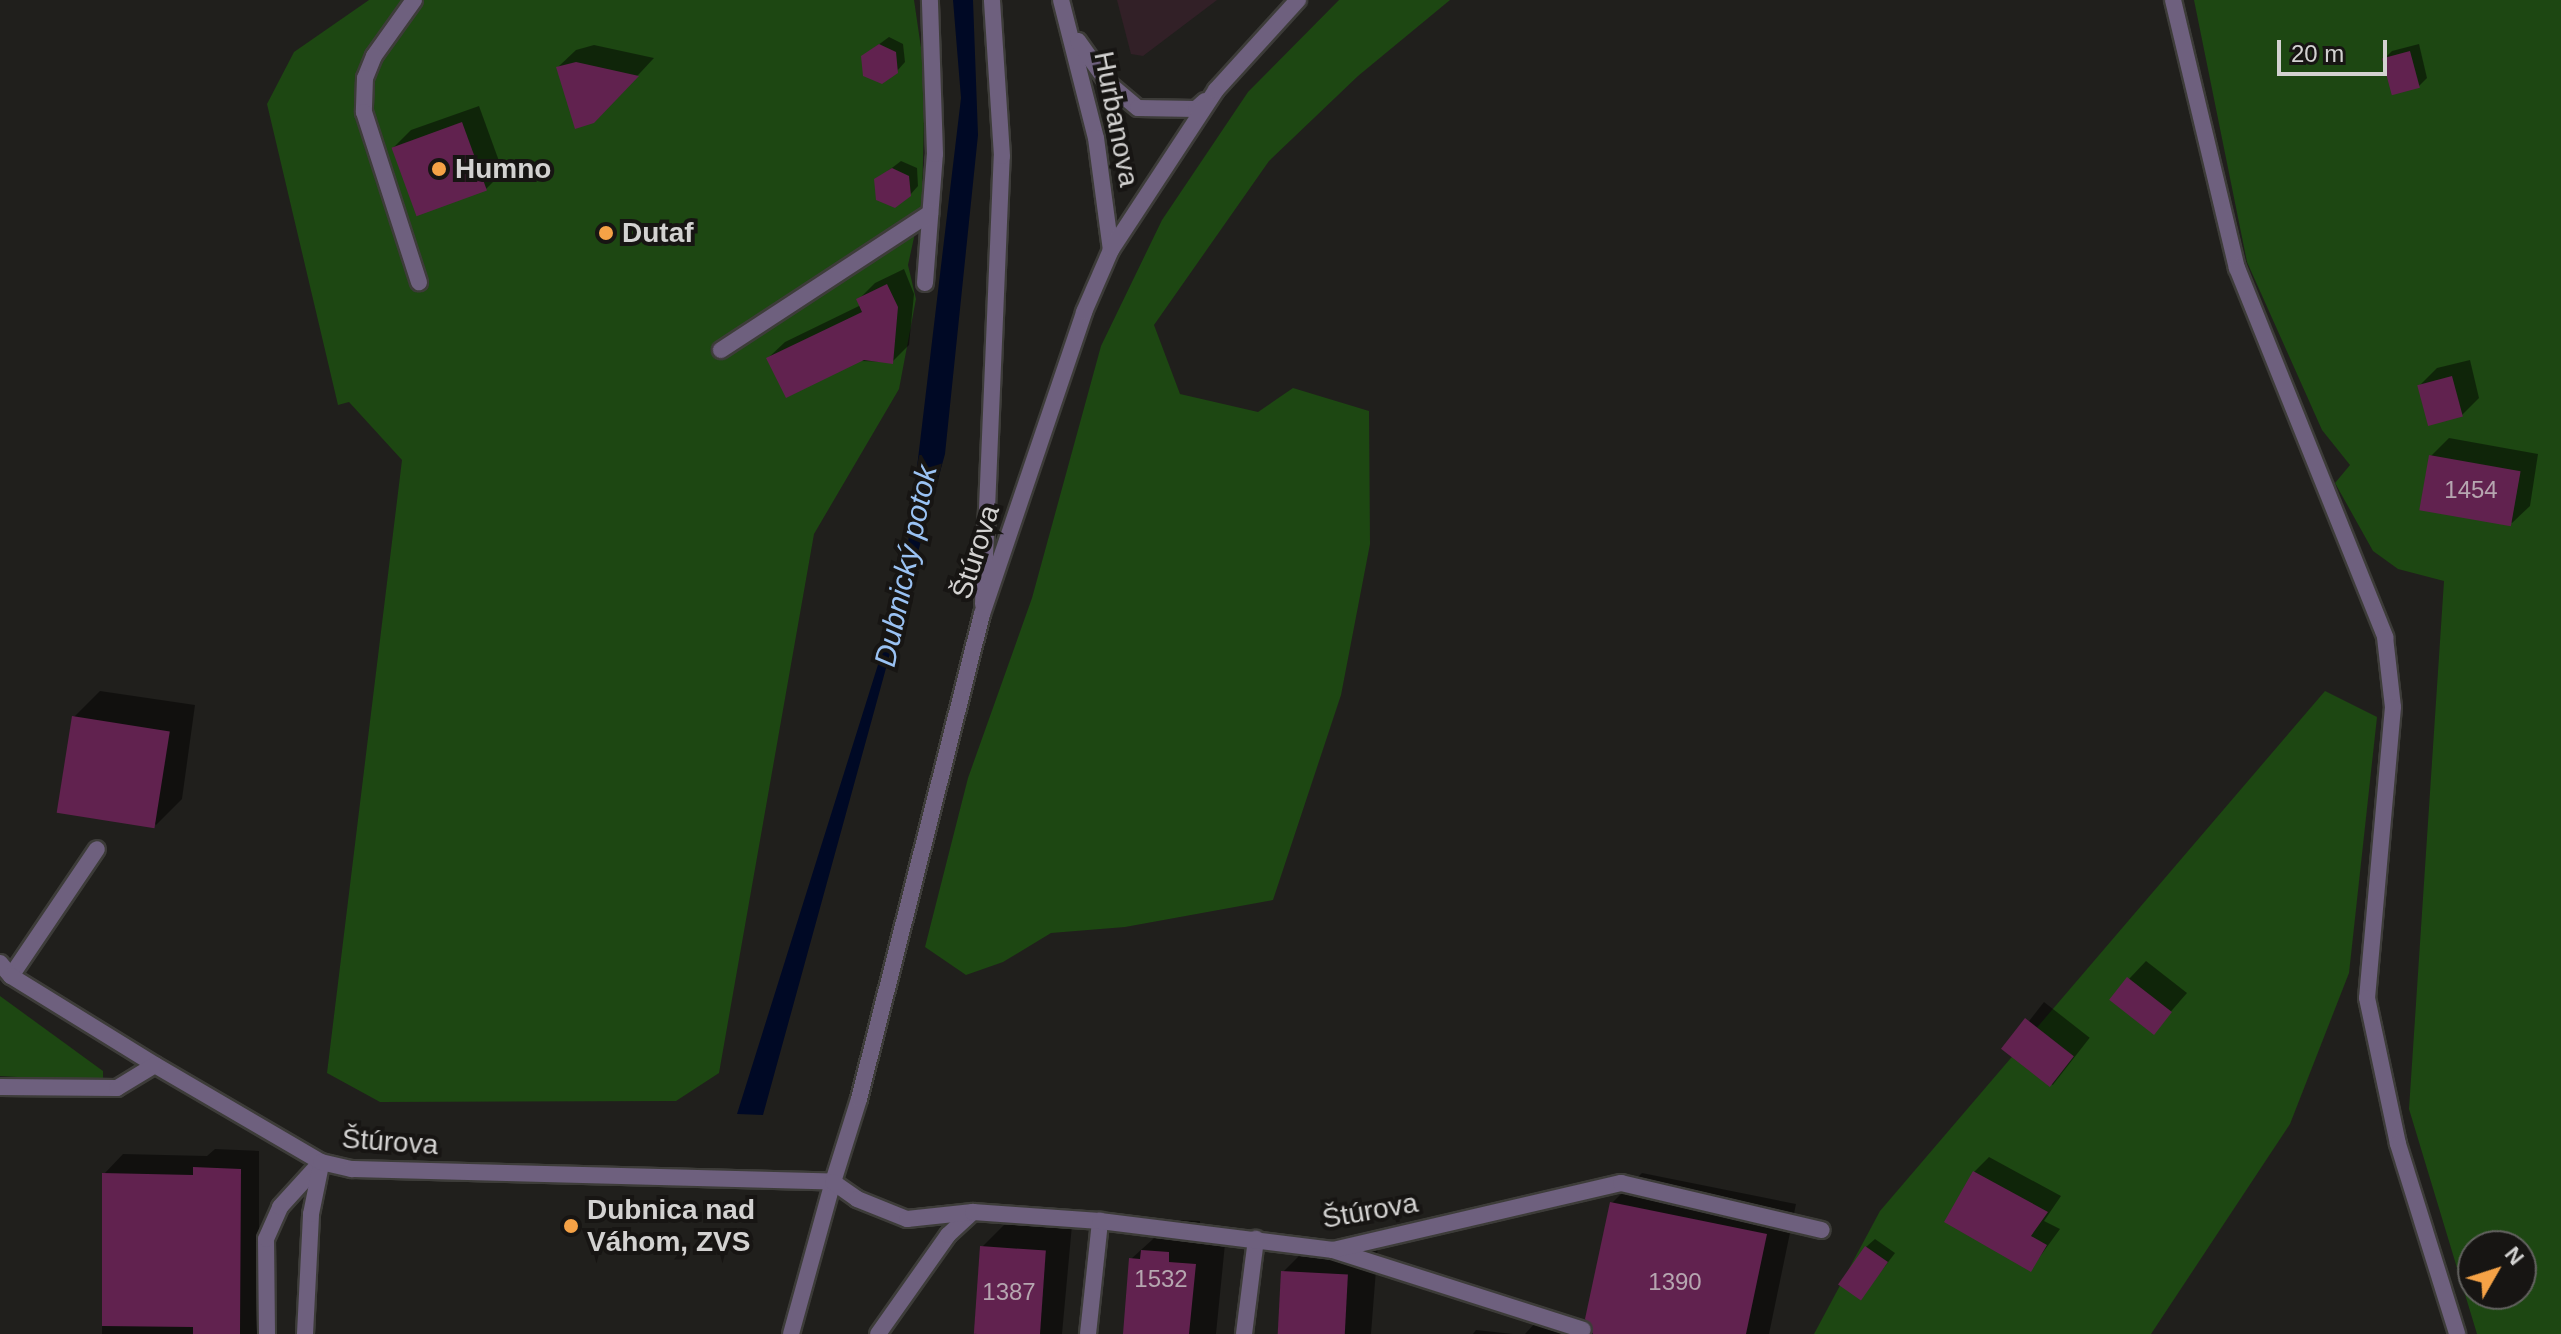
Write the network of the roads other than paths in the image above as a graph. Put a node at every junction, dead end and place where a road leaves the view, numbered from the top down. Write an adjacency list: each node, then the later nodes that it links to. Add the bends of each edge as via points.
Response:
1 (414, 0): 11 (street, via 374,56 365,78 364,112)
2 (930, 0): 9 (street, via 935,73)
3 (992, 0): 14 (street, via 1002,156)
4 (1061, 0): 7 (street, Hurbanova)
5 (1298, 0): 8 (street, Štúrova)
6 (2173, 0): 33 (street, via 2237,268 2385,637 2393,707 2367,998 2398,1144)
7 (1072, 34): 8 (street, via 1108,83 1138,108 1196,109); 10 (street, Hurbanova, via 1096,138)
8 (1216, 90): 10 (street, Štúrova)
9 (930, 213): 12 (street); 13 (street)
10 (1111, 250): 14 (street, Štúrova, via 1084,312)
11 (419, 282)
12 (925, 283)
13 (721, 350)
14 (982, 614): 20 (street, Štúrova, via 859,1099)
15 (97, 849): 16 (street)
16 (6, 970): 17 (street, Štúrova)
17 (155, 1065): 18 (street, via 117,1088); 19 (street, Štúrova)
18 (0, 1087)
19 (321, 1162): 20 (street, Štúrova, via 352,1169); 28 (street, via 280,1207 266,1239); 29 (street, via 311,1214)
20 (833, 1182): 21 (street, Štúrova, via 857,1199 907,1219); 27 (street, Štúrova)
21 (973, 1212): 22 (street, Štúrova); 30 (street, via 948,1235)
22 (1100, 1221): 24 (street, Štúrova); 31 (street)
23 (1822, 1230): 25 (street, Štúrova, via 1621,1183)
24 (1256, 1239): 25 (street, Štúrova); 32 (street)
25 (1333, 1250): 26 (street)
26 (1583, 1330)
27 (792, 1333)
28 (267, 1334)
29 (305, 1334)
30 (878, 1334)
31 (1088, 1334)
32 (1244, 1334)
33 (2457, 1334)

